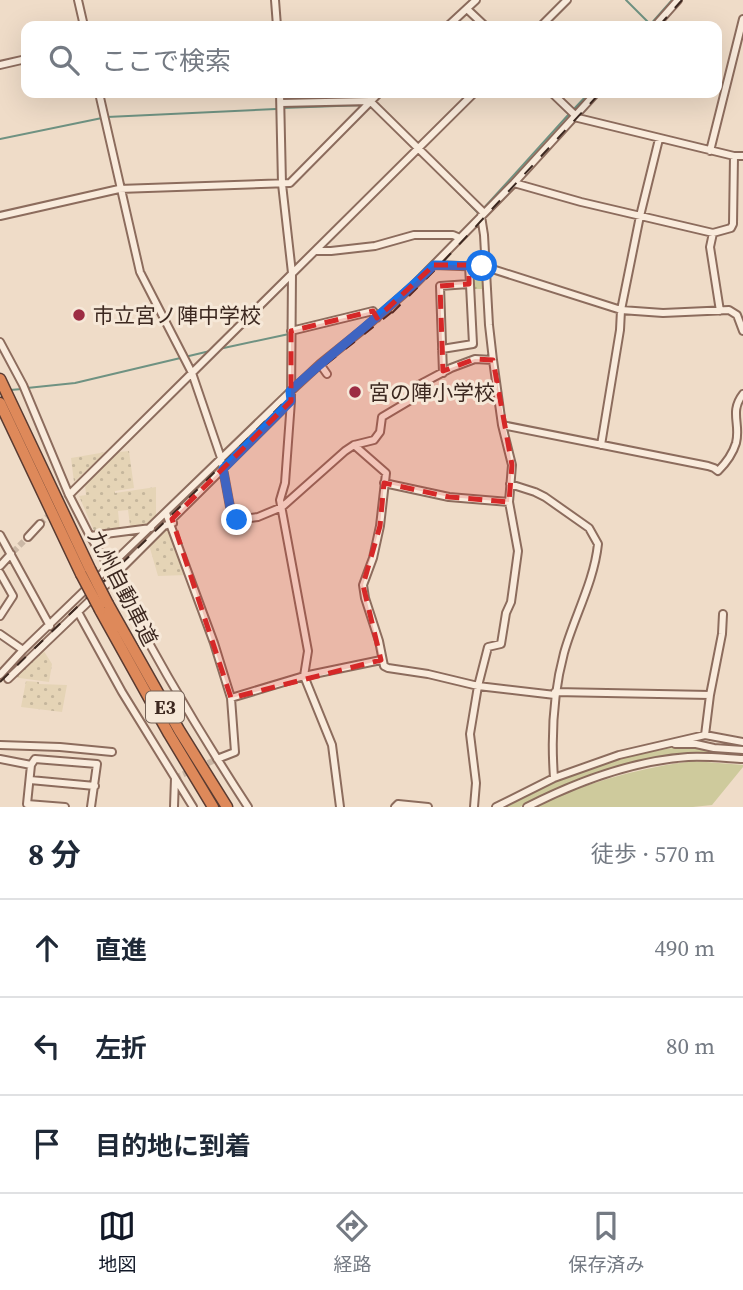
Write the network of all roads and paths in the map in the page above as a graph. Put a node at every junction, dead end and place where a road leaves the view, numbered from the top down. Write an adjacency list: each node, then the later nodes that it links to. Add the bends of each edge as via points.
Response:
1 (78, 0): 8 (street)
2 (275, 0): 9 (street)
3 (476, 0): 6 (street)
4 (567, 0): 12 (street)
5 (678, 0): 13 (street)
6 (467, 9): 10 (street); 11 (street)
7 (743, 19): 14 (street)
8 (83, 21)
9 (277, 21)
10 (454, 21)
11 (480, 21)
12 (546, 21)
13 (659, 21)
14 (740, 41): 28 (street)
15 (21, 60): 16 (street)
16 (0, 65)
17 (100, 98): 33 (street)
18 (280, 98): 24 (street)
19 (373, 98): 23 (street)
20 (469, 98): 27 (street)
21 (557, 98): 25 (street)
22 (591, 98): 25 (street)
23 (370, 101): 24 (street); 27 (street); 32 (street, via 295,180)
24 (281, 103): 32 (street)
25 (575, 116): 26 (street); 31 (street)
26 (659, 139): 28 (street); 36 (street)
27 (418, 148): 34 (street); 41 (street)
28 (710, 151): 29 (street)
29 (734, 156): 30 (street); 37 (street)
30 (743, 156)
31 (514, 183): 34 (street); 36 (street)
32 (282, 184): 33 (street); 45 (street)
33 (120, 189): 35 (street); 56 (street, via 140,272)
34 (482, 214): 40 (street); 44 (street)
35 (0, 216)
36 (640, 216): 39 (street); 47 (street)
37 (733, 219): 38 (street); 39 (street, via 731,228)
38 (743, 219)
39 (713, 233): 48 (street, via 710,247)
40 (460, 238): 41 (street, via 414,234 375,246); 42 (street)
41 (315, 251): 45 (street)
42 (434, 265): 43 (street); 49 (street)
43 (470, 265): 44 (street); 46 (street)
44 (486, 267): 47 (street); 54 (street)
45 (292, 273): 50 (street); 56 (street)
46 (469, 284): 53 (street, via 472,344); 53 (street, via 440,286)
47 (621, 310): 48 (street); 66 (street)
48 (720, 311): 51 (street, via 734,313)
49 (377, 318): 50 (street, via 373,311); 55 (street)
50 (291, 331): 60 (street)
51 (743, 331)
52 (0, 342): 71 (street)
53 (442, 349): 57 (street)
54 (493, 360): 57 (street, via 462,362); 64 (street)
55 (320, 364): 58 (street); 60 (street)
56 (192, 373): 67 (street); 71 (street)
57 (443, 373): 65 (street, via 417,386 409,401 382,417 374,440)
58 (327, 374)
59 (0, 379): 84 (highway, 九州自動車道 / E3)
60 (290, 391): 62 (street); 67 (street)
61 (743, 394): 66 (street, via 735,410 735,444 718,471)
62 (291, 401): 68 (street); 73 (street)
63 (0, 403): 84 (highway, 九州自動車道 / E3)
64 (502, 425): 66 (street); 70 (street, via 512,465)
65 (354, 445): 69 (street, via 386,472); 73 (street)
66 (601, 445)
67 (221, 458): 68 (street); 74 (street)
68 (223, 469): 73 (street, via 231,512 237,520); 76 (street)
69 (384, 483): 72 (street, via 449,498); 94 (street, via 380,526 363,585)
70 (510, 484): 72 (street); 99 (street, via 545,497 589,528 598,544)
71 (69, 495): 79 (street)
72 (509, 502): 98 (street, via 518,551 511,602 501,644 488,647)
73 (282, 507): 96 (street, via 308,651)
74 (166, 513): 76 (street); 77 (street)
75 (40, 524): 80 (street)
76 (170, 524): 86 (street, via 115,575); 101 (street)
77 (151, 528): 79 (street); 83 (street)
78 (0, 536): 81 (street)
79 (90, 536): 83 (street)
80 (28, 537)
81 (11, 553): 82 (street); 91 (street)
82 (0, 566)
83 (109, 568): 91 (street)
84 (85, 571): 87 (highway, 九州自動車道 / E3, bridge)
85 (0, 573): 90 (street, via 13,596)
86 (113, 584): 88 (street, via 106,585); 109 (street)
87 (104, 607): 120 (highway, 九州自動車道 / E3, via 169,734); 121 (highway, 九州自動車道 / E3)
88 (78, 612): 97 (street); 112 (street)
89 (723, 614): 100 (street)
90 (0, 616)
91 (50, 626): 93 (street)
92 (0, 635): 93 (street)
93 (23, 650): 95 (street)
94 (381, 660): 96 (street); 98 (street, via 388,668)
95 (1, 673)
96 (304, 676): 101 (street); 123 (street, via 331,745)
97 (8, 679)
98 (478, 686): 99 (street); 126 (street, via 470,734)
99 (555, 693): 100 (street); 113 (street)
100 (710, 695): 102 (street)
101 (231, 698): 109 (street, via 235,752)
102 (705, 735): 103 (street); 105 (street)
103 (743, 742)
104 (0, 745): 107 (street)
105 (666, 745): 106 (street); 113 (street, via 619,755)
106 (743, 750)
107 (111, 752)
108 (0, 759): 111 (street)
109 (217, 759): 122 (street)
110 (743, 759): 128 (street, via 690,757 634,766 564,789)
111 (30, 765): 114 (street); 115 (street, via 35,759 97,764)
112 (175, 778): 118 (street); 119 (street)
113 (554, 778): 127 (street)
114 (30, 780): 115 (street); 116 (street, via 27,804)
115 (95, 786): 117 (street)
116 (65, 807)
117 (91, 807)
118 (174, 807)
119 (193, 807)
120 (213, 807)
121 (226, 807)
122 (248, 807)
123 (340, 807)
124 (396, 807): 125 (street)
125 (428, 807)
126 (474, 807)
127 (496, 807)
128 (527, 807)

